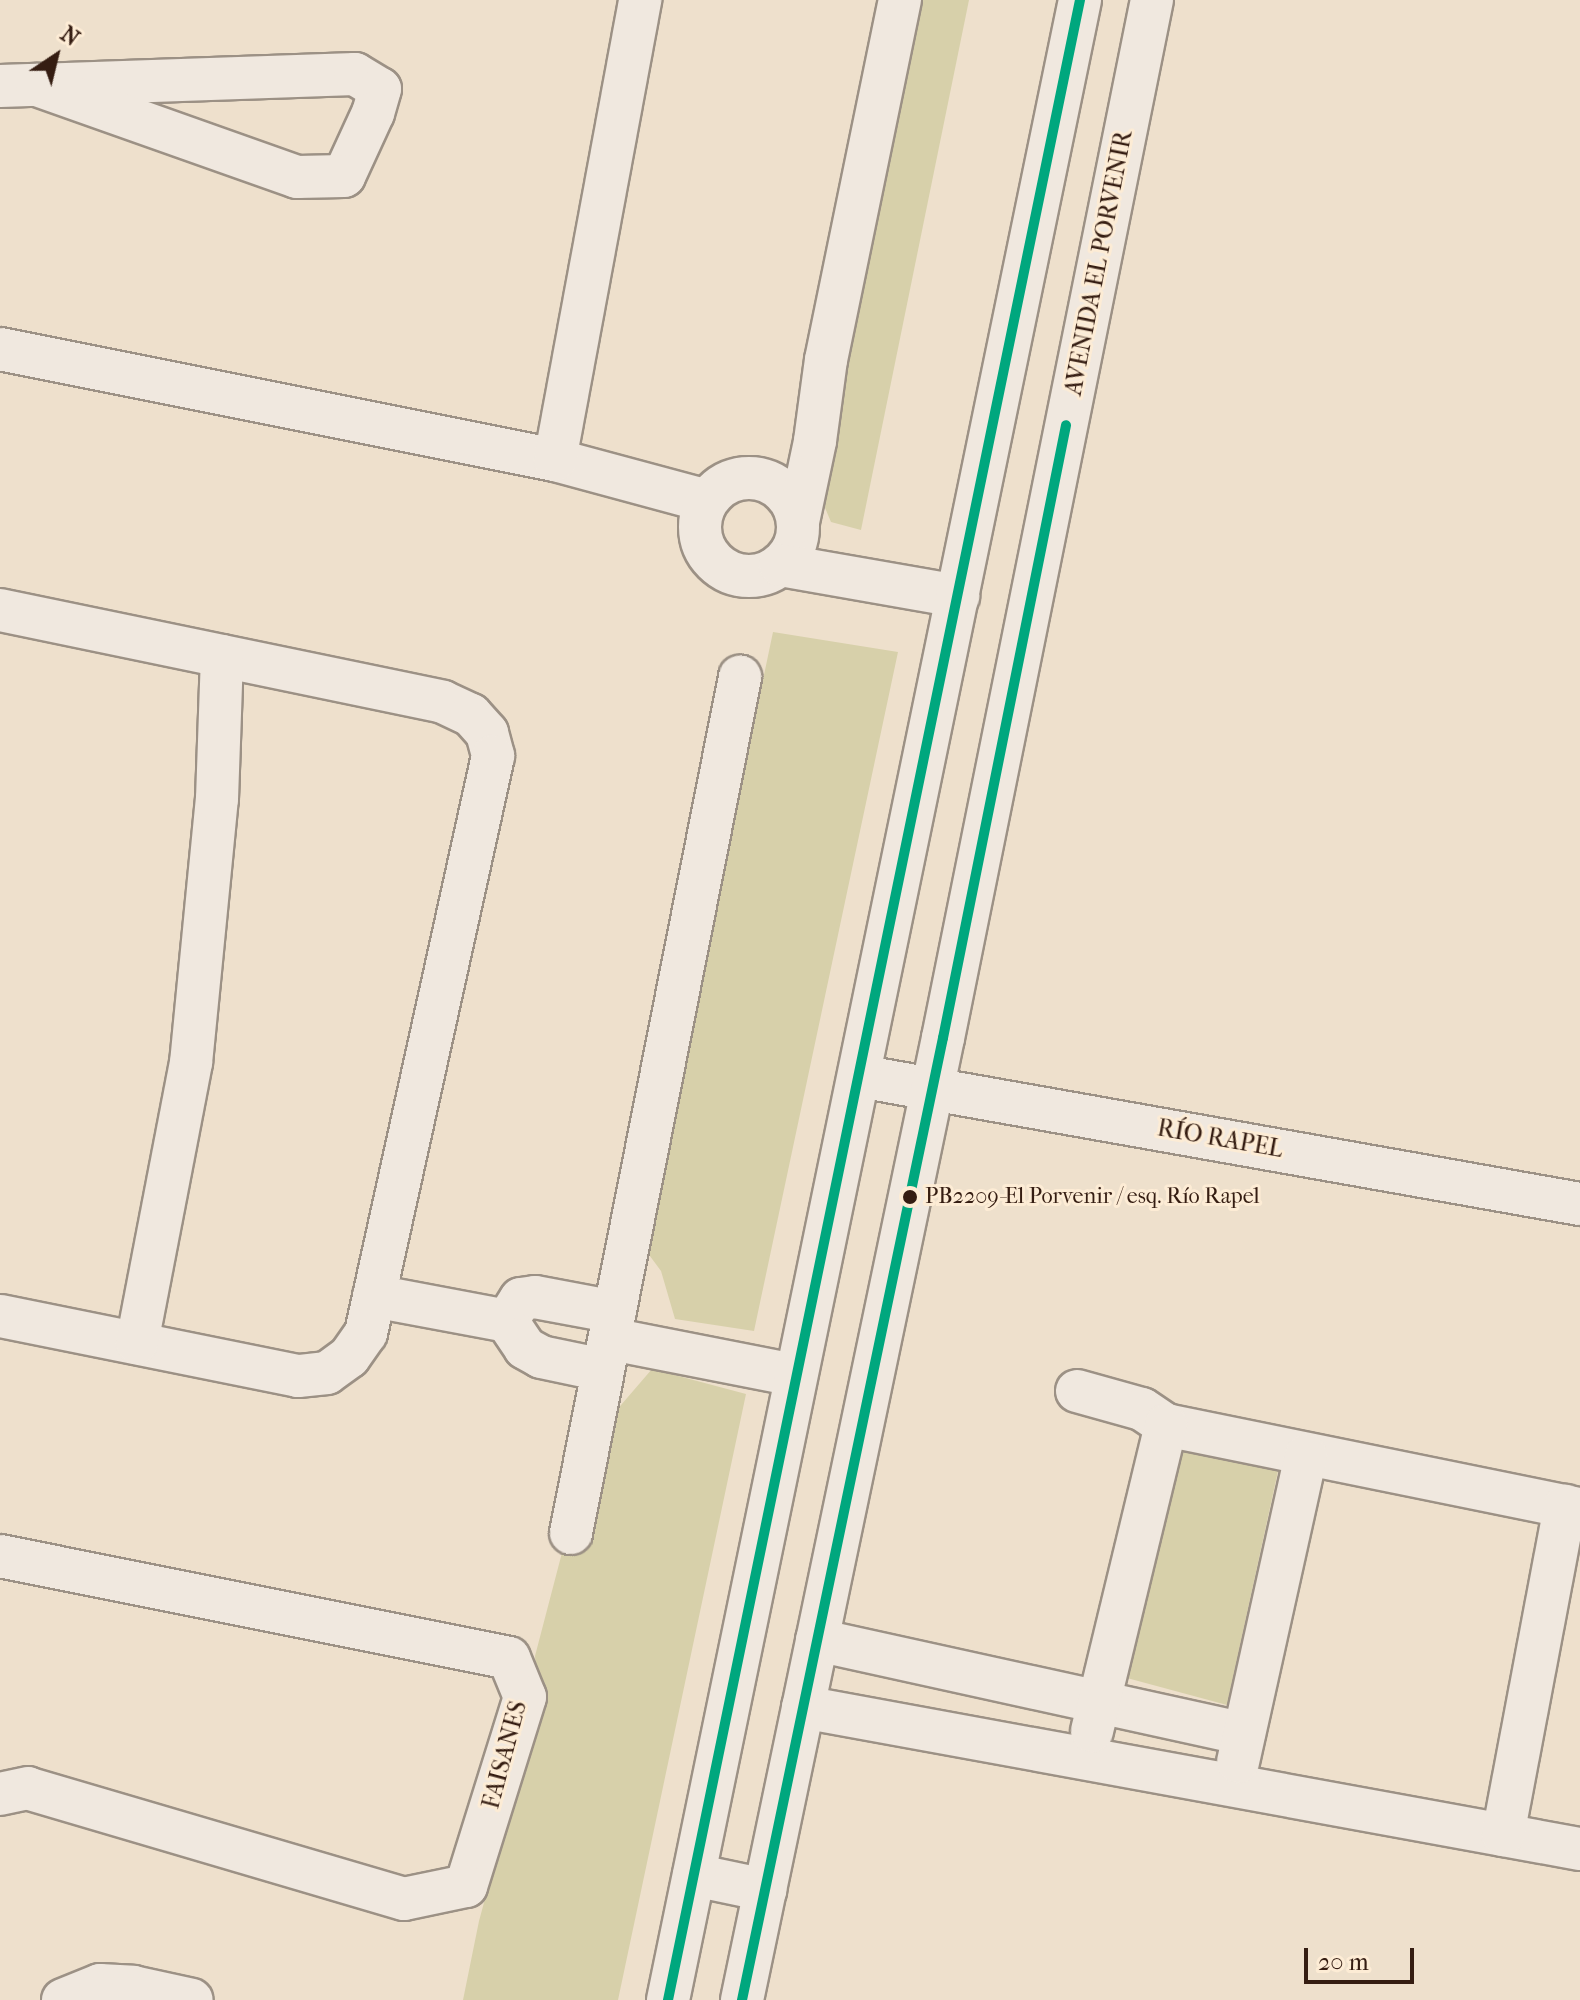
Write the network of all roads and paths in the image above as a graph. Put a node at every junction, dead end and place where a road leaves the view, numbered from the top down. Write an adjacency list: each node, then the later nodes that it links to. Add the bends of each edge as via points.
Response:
1 (640, 0): 7 (street)
2 (900, 0): 9 (street)
3 (1080, 0): 11 (street)
4 (1152, 0): 16 (street, AVENIDA EL PORVENIR)
5 (19, 85): 5 (street, via 355,74 380,89 344,176 297,177)
6 (0, 349): 7 (street)
7 (555, 460): 8 (street)
8 (707, 501): 9 (street, via 729,481 759,478 785,494); 10 (street, via 700,535 717,564 748,576)
9 (798, 522): 10 (street, via 794,545)
10 (780, 565): 11 (street)
11 (958, 596): 15 (street)
12 (0, 610): 13 (street)
13 (222, 656): 18 (street, via 443,702 471,715 487,733 493,756); 22 (street, via 217,799 191,1063)
14 (740, 677): 21 (street)
15 (859, 1076): 16 (street, RÍO RAPEL); 23 (street)
16 (933, 1086): 17 (street, RÍO RAPEL); 30 (street, AVENIDA EL PORVENIR)
17 (1580, 1204)
18 (374, 1296): 20 (street); 22 (street, via 366,1333 349,1357 327,1373 298,1376)
19 (0, 1316): 22 (street)
20 (507, 1321): 21 (street, via 525,1348 541,1357); 21 (street, via 521,1299 535,1297)
21 (610, 1340): 23 (street); 28 (street)
22 (137, 1343)
23 (795, 1375): 39 (street)
24 (1077, 1391): 25 (street, via 1142,1409)
25 (1166, 1425): 26 (street); 31 (street)
26 (1306, 1455): 27 (street); 33 (street)
27 (1572, 1508): 37 (street)
28 (571, 1533)
29 (0, 1556): 36 (street, FAISANES, via 509,1658 525,1697 466,1886 404,1899 28,1788)
30 (817, 1640): 31 (street); 32 (street, AVENIDA EL PORVENIR)
31 (1099, 1703): 33 (street); 34 (street)
32 (803, 1707): 34 (street); 40 (street, AVENIDA EL PORVENIR)
33 (1244, 1734): 35 (street)
34 (1086, 1759): 35 (street)
35 (1232, 1785): 37 (street)
36 (0, 1794)
37 (1503, 1835): 38 (street)
38 (1580, 1849)
39 (694, 1875): 40 (street); 43 (street)
40 (765, 1890): 44 (street, AVENIDA EL PORVENIR)
41 (63, 2000): 42 (street, via 100,1985)
42 (192, 2000)
43 (668, 2000)
44 (742, 2000)

